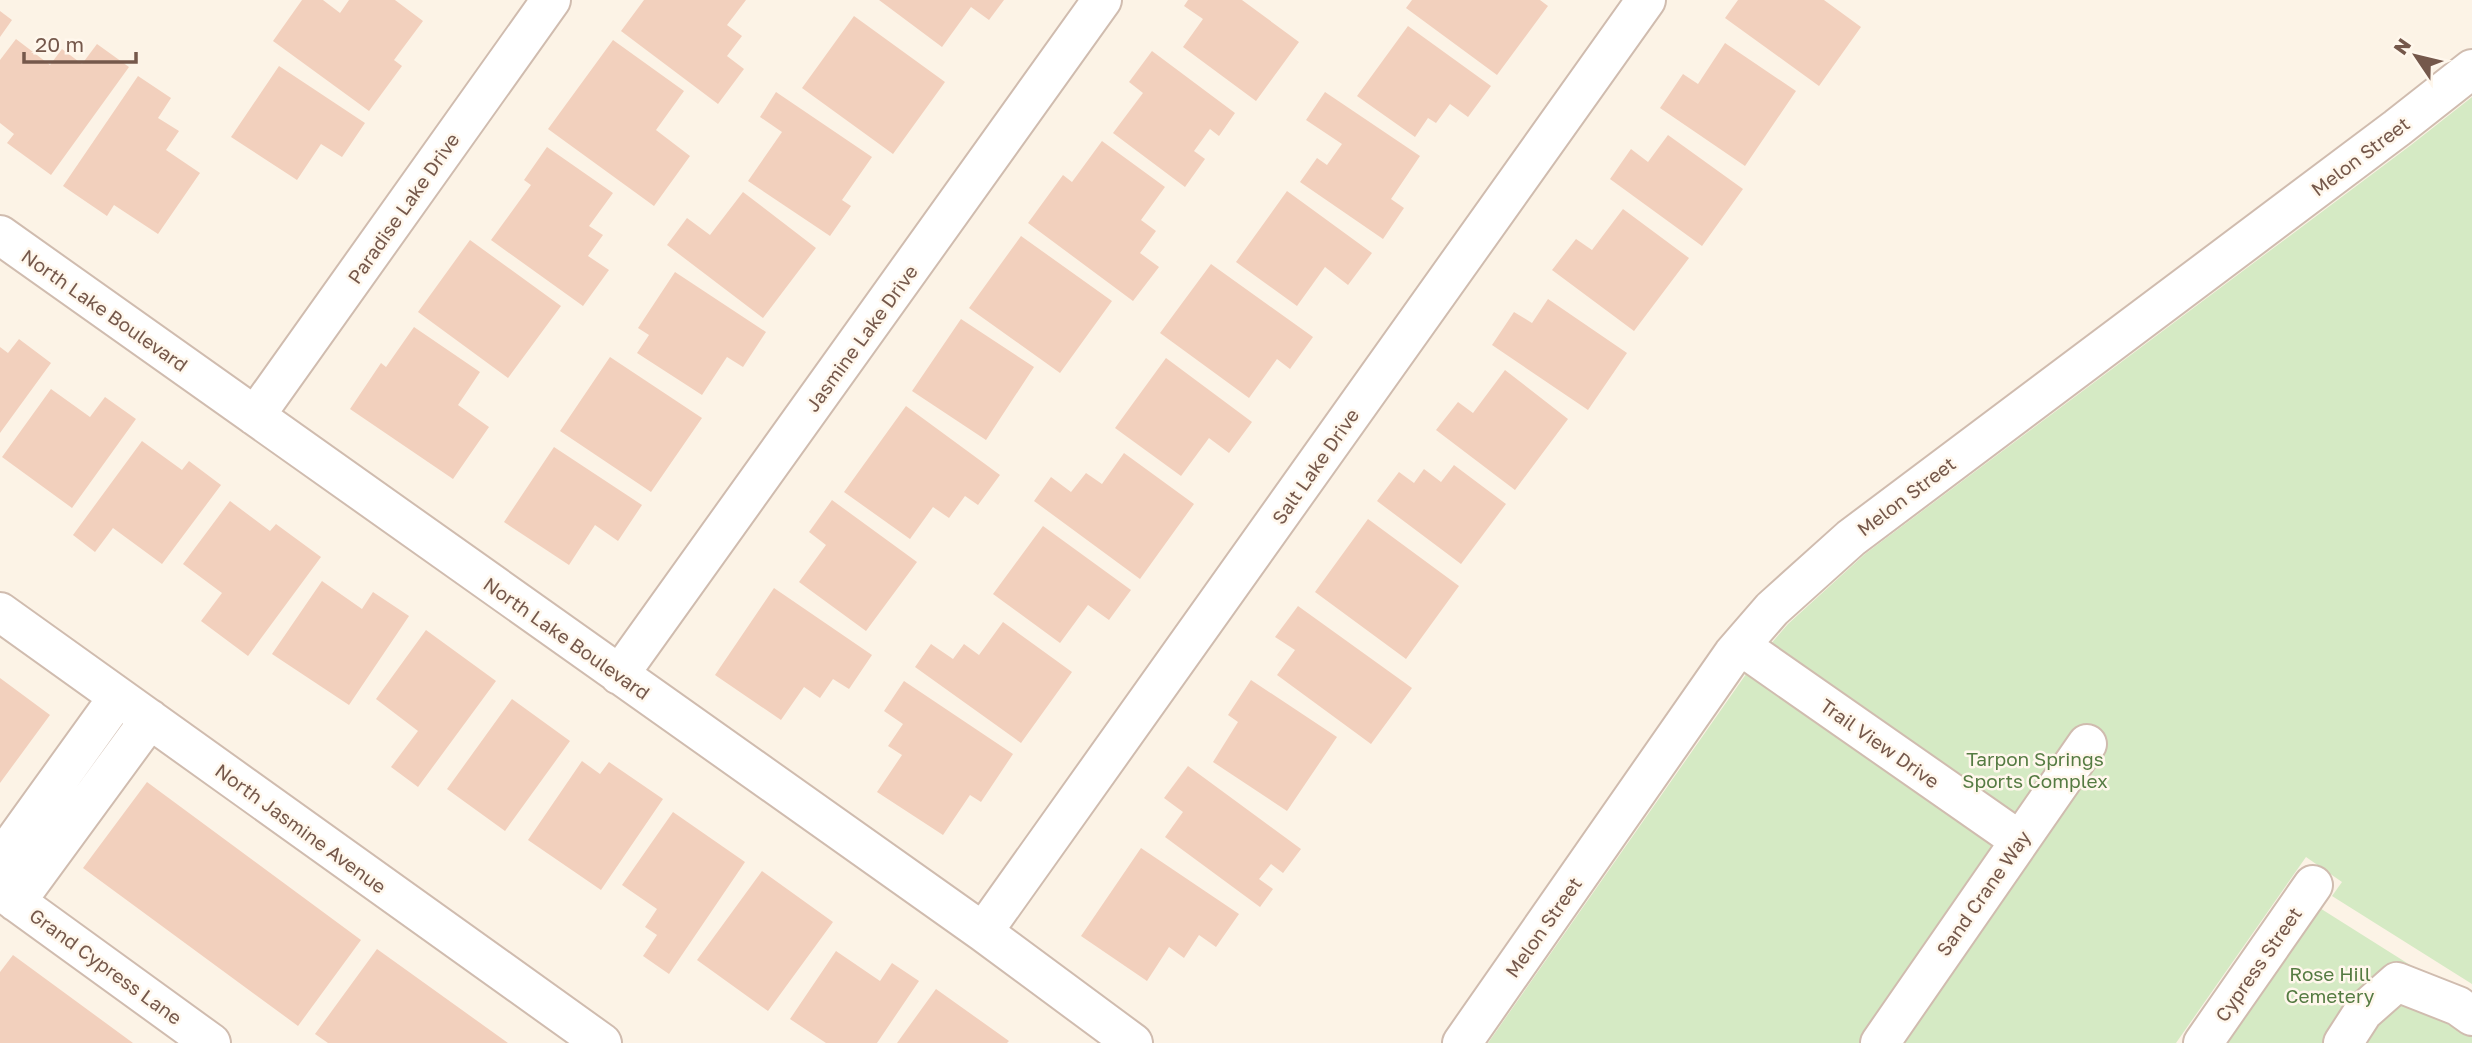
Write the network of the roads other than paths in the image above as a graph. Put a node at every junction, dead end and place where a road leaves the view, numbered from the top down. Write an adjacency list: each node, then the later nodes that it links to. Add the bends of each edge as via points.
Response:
1 (551, 0): 6 (street, Paradise Lake Drive)
2 (1102, 0): 9 (street, Jasmine Lake Drive)
3 (1646, 0): 19 (street, Salt Lake Drive)
4 (2472, 69): 8 (street, Melon Street, via 1851,538 1772,609)
5 (0, 235): 6 (street, North Lake Boulevard)
6 (255, 416): 9 (street, North Lake Boulevard)
7 (0, 612): 10 (street, North Jasmine Avenue)
8 (1741, 646): 15 (street, Trail View Drive); 24 (street, Melon Street)
9 (619, 675): 19 (street, North Lake Boulevard)
10 (118, 697): 11 (street, North Jasmine Avenue); 13 (street)
11 (150, 719): 14 (street); 22 (street, North Jasmine Avenue)
12 (2087, 744): 15 (street, Sand Crane Way)
13 (62, 774): 14 (street); 16 (street)
14 (95, 794): 18 (street)
15 (2019, 840): 25 (street, Sand Crane Way)
16 (0, 861)
17 (2313, 885): 26 (street, Cypress Street)
18 (8, 896): 21 (street, Grand Cypress Lane)
19 (983, 932): 23 (street, North Lake Boulevard)
20 (2472, 1016): 27 (street, via 2397,982 2363,1012)
21 (211, 1043)
22 (602, 1043)
23 (1133, 1043)
24 (1462, 1043)
25 (1880, 1043)
26 (2203, 1043)
27 (2343, 1043)

